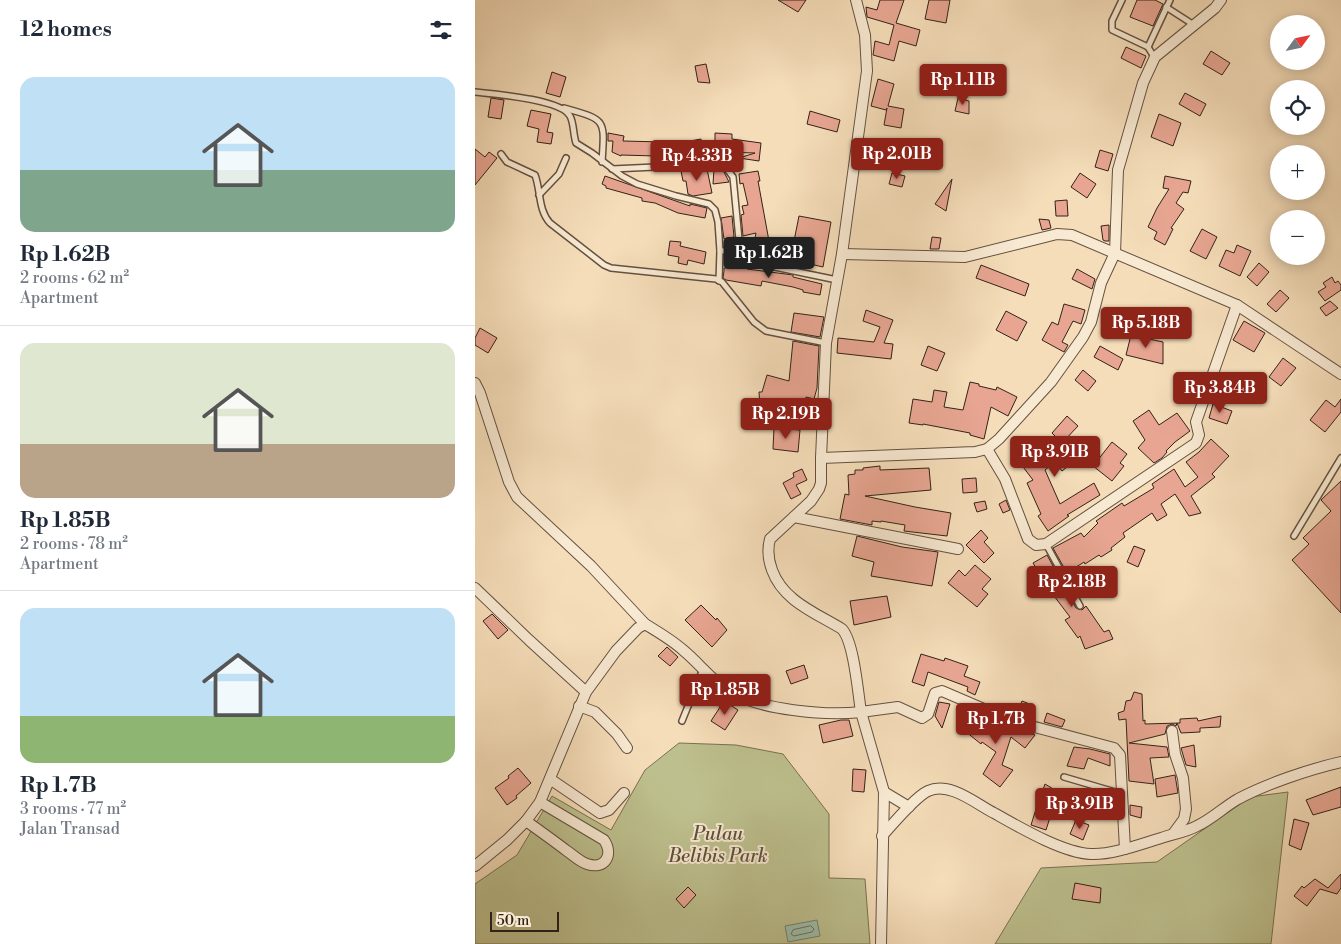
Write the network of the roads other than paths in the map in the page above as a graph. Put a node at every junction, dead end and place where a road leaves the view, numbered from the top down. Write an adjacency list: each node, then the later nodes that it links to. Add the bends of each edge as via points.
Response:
1 (856, 0): 19 (street, via 865,35 867,71)
2 (1122, 0): 7 (lane, via 1112,21 1113,30)
3 (1170, 0): 5 (lane)
4 (1221, 0): 6 (street)
5 (1166, 7): 6 (lane); 7 (lane)
6 (1194, 25): 8 (street)
7 (1148, 48): 8 (lane)
8 (1155, 58): 18 (street, via 1143,83 1118,170)
9 (475, 92): 10 (lane, via 511,95)
10 (559, 107): 13 (lane, via 570,116 576,143); 13 (lane, via 598,119 603,127)
11 (501, 154): 15 (lane, via 507,162 535,175)
12 (566, 158): 15 (lane, via 559,174)
13 (602, 162): 14 (lane)
14 (611, 169): 16 (lane, via 720,164 733,177); 17 (lane, via 637,184 709,204 716,214)
15 (539, 195): 21 (lane, via 550,223 608,266)
16 (739, 250): 17 (lane); 20 (lane, via 755,263)
17 (720, 251): 21 (lane)
18 (1115, 253): 19 (street, via 1064,234 965,257); 22 (street); 26 (street, via 1101,283 1091,322 1070,357)
19 (842, 254): 20 (street)
20 (837, 280): 23 (street)
21 (719, 281): 23 (lane, via 766,331)
22 (1237, 305): 24 (street); 31 (street, via 1197,422 1199,435 1196,443)
23 (826, 343): 27 (street)
24 (1341, 374)
25 (475, 383): 35 (street, via 509,482 517,496 591,566)
26 (987, 450): 27 (street); 31 (street, via 1005,479 1028,539 1036,545)
27 (821, 458): 29 (street, via 819,489)
28 (1341, 458): 30 (lane)
29 (794, 517): 32 (street); 39 (street, via 770,539 770,564 778,583 789,596 846,633)
30 (1294, 536)
31 (1046, 544): 34 (lane)
32 (958, 549)
33 (475, 588): 37 (street)
34 (1080, 606)
35 (645, 624): 36 (street, via 683,650); 37 (street, via 637,628 616,651)
36 (703, 669): 39 (street, via 729,691 755,703 807,712); 40 (lane)
37 (586, 692): 38 (street)
38 (579, 706): 42 (street, via 595,712); 45 (street)
39 (861, 712): 46 (street); 48 (street, via 898,707 922,718 928,714 935,693 942,690 1013,721 1115,748 1120,755)
40 (682, 721)
41 (1172, 731): 52 (street, via 1183,778 1186,810 1184,819)
42 (627, 748)
43 (1341, 762): 52 (street, via 1256,790 1197,826)
44 (1064, 777): 48 (lane)
45 (550, 779): 47 (street, via 600,813 609,810); 49 (street)
46 (884, 792): 50 (street); 53 (street)
47 (624, 793)
48 (1122, 794): 54 (street)
49 (540, 802): 51 (street); 51 (street, via 605,840 609,847 604,863 598,866 585,864)
50 (909, 807): 53 (street); 54 (street, via 926,792 936,788 949,790 1077,851 1092,854)
51 (526, 822): 55 (street)
52 (1173, 834): 54 (street)
53 (883, 836): 56 (street)
54 (1125, 848)
55 (475, 866)
56 (881, 944)

